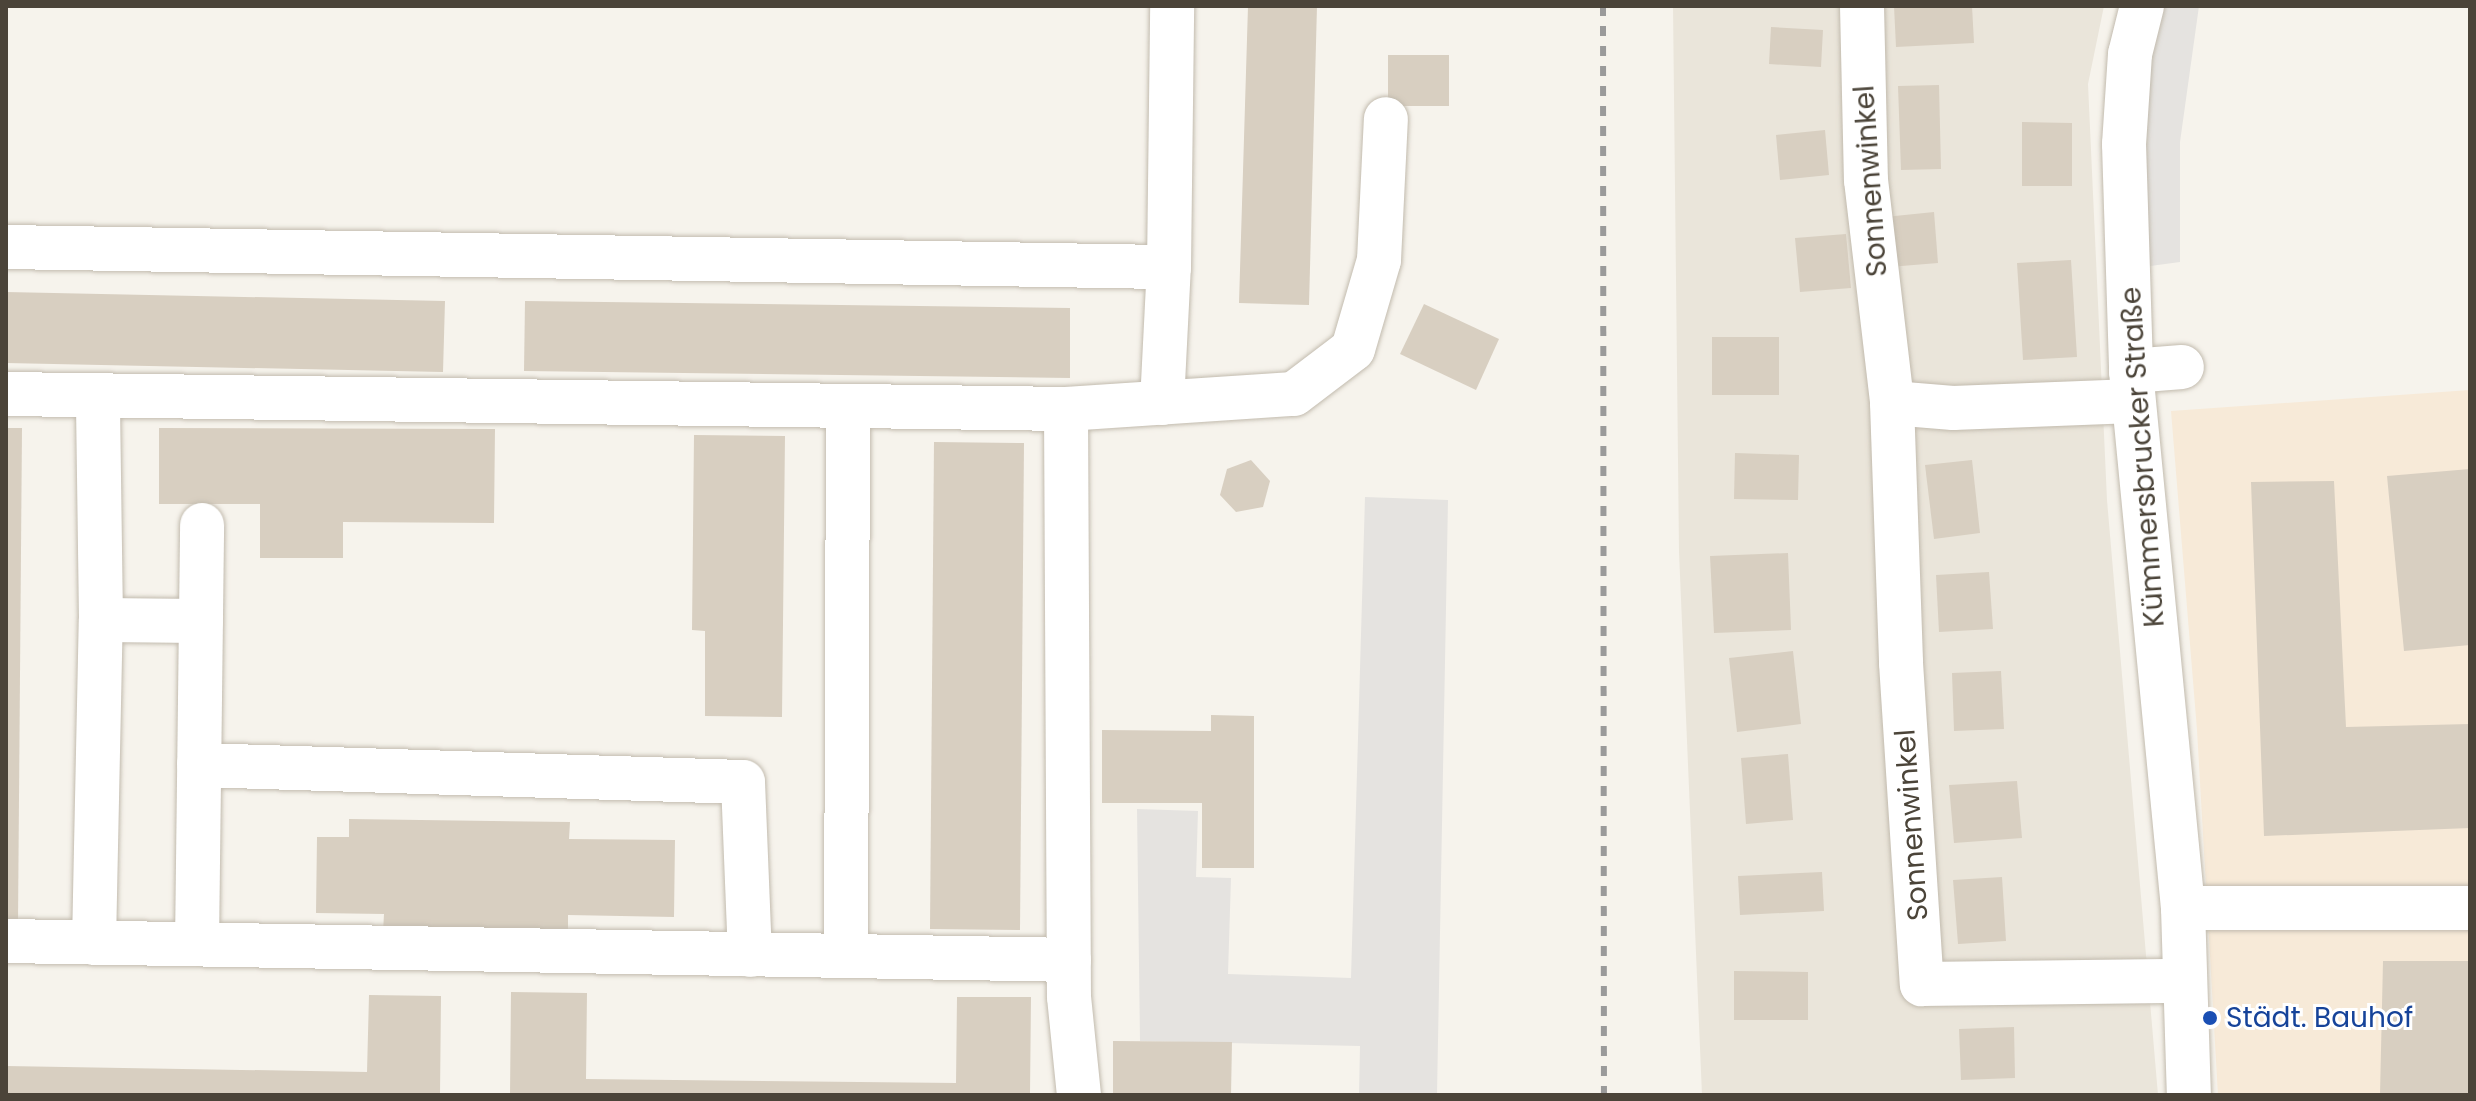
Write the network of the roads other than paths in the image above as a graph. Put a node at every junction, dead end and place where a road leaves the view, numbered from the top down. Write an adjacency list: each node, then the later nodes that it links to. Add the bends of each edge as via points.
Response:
1 (1172, 6): 6 (street)
2 (1862, 6): 12 (street, Sonnenwinkel, via 1866,180)
3 (2142, 6): 8 (street, Kümmersbrucker Straße, via 2130,54 2124,144)
4 (1386, 119): 11 (street, via 1379,260 1353,349 1294,394)
5 (6, 247): 6 (street)
6 (1169, 267): 11 (street)
7 (2182, 367): 8 (street)
8 (2132, 386): 12 (street, via 1953,408); 19 (street, Kümmersbrucker Straße)
9 (6, 394): 10 (street)
10 (98, 395): 13 (street); 16 (street)
11 (1162, 403): 14 (street)
12 (1892, 403): 27 (street, Sonnenwinkel, via 1901,663 1922,984)
13 (848, 406): 14 (street); 25 (street)
14 (1066, 409): 26 (street)
15 (202, 525): 17 (street)
16 (101, 620): 17 (street); 22 (street)
17 (201, 621): 18 (street)
18 (199, 765): 23 (street); 24 (street, via 743,782)
19 (2183, 908): 20 (street); 27 (street, Kümmersbrucker Straße)
20 (2470, 908)
21 (6, 941): 22 (street)
22 (94, 943): 23 (street)
23 (197, 944): 24 (street)
24 (750, 955): 25 (street)
25 (846, 956): 26 (street)
26 (1069, 960): 28 (street)
27 (2185, 981): 29 (street, Kümmersbrucker Straße)
28 (1079, 1095)
29 (2189, 1095)

